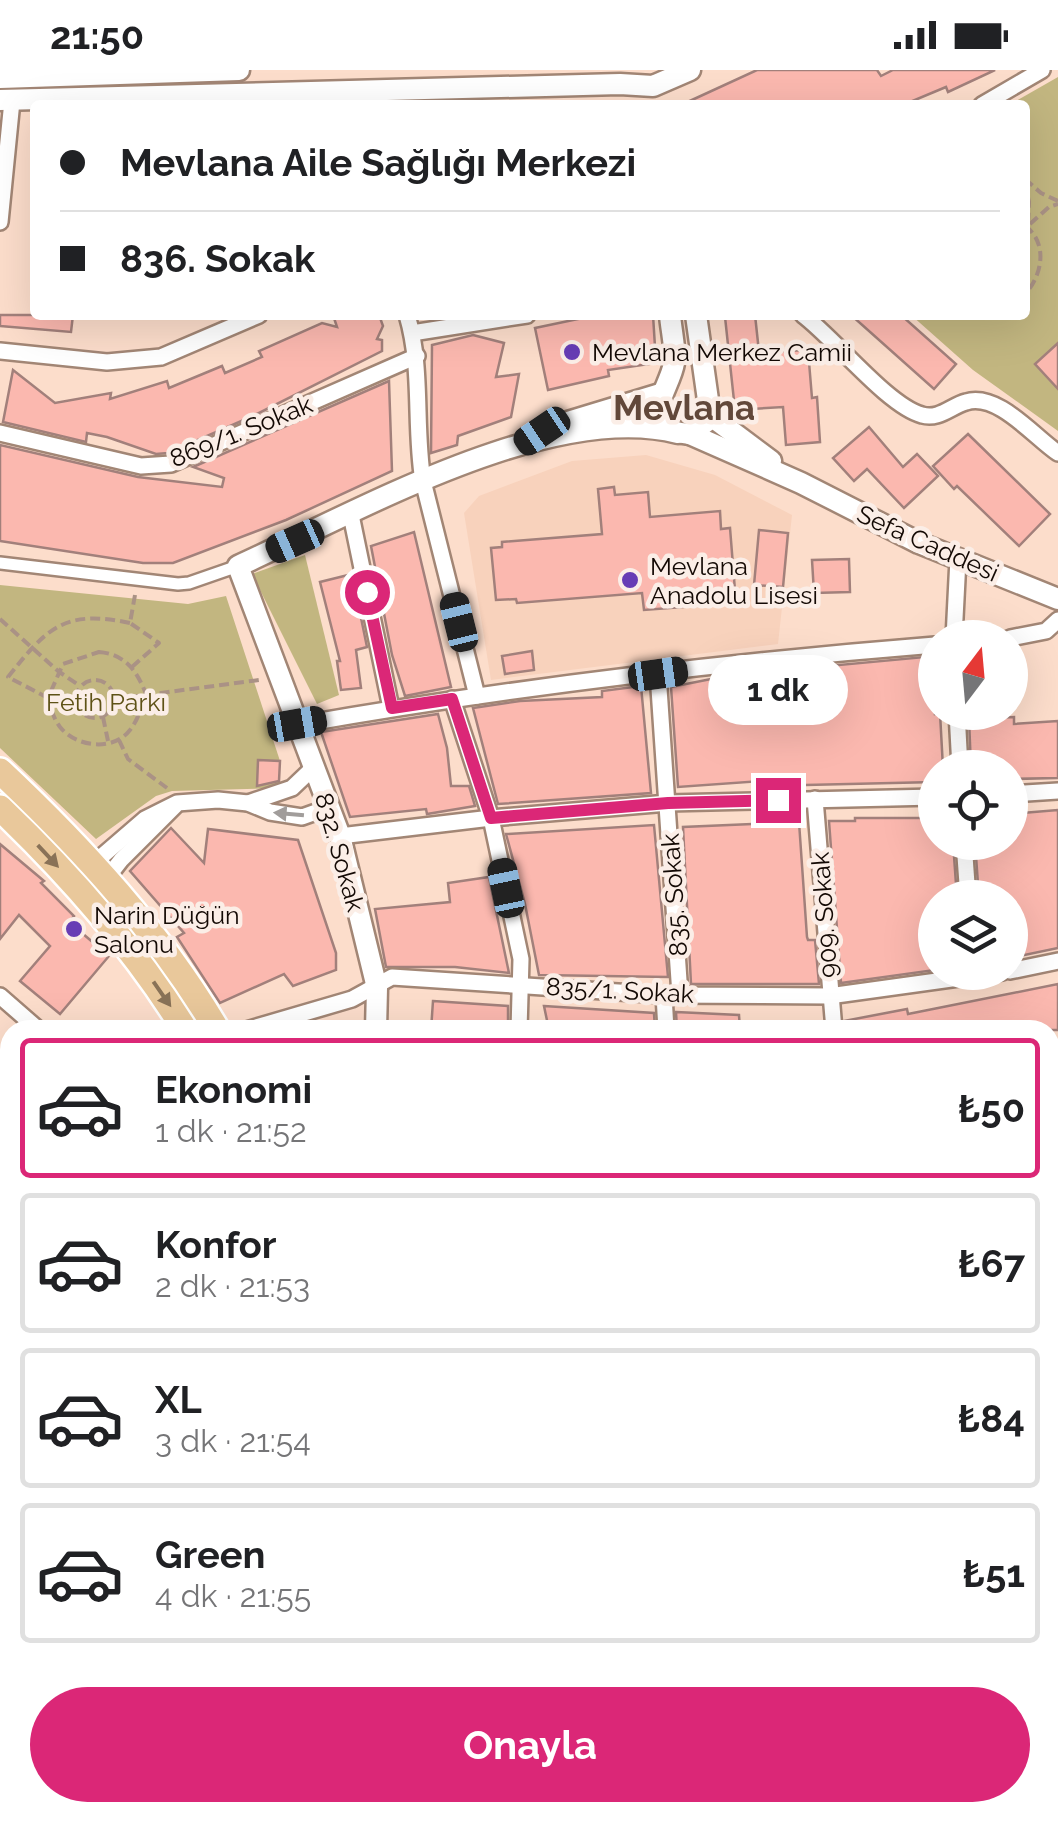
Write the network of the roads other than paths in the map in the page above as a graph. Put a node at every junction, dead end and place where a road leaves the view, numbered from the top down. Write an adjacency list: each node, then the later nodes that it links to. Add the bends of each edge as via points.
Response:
1 (239, 70): 4 (street)
2 (690, 70): 6 (street)
3 (1042, 70): 9 (street)
4 (103, 73): 5 (street)
5 (7, 79): 10 (street)
6 (649, 86): 7 (street)
7 (366, 98): 8 (street)
8 (301, 100)
9 (991, 100)
10 (6, 109): 11 (street)
11 (0, 222)
12 (248, 320): 19 (street, via 161,358 107,362)
13 (408, 320): 18 (street)
14 (495, 320): 18 (street)
15 (671, 320): 21 (street, via 675,357)
16 (697, 320): 22 (street)
17 (808, 320): 26 (street, via 903,406 925,417 981,400)
18 (412, 333): 20 (street)
19 (0, 351)
20 (416, 356): 23 (street, 869/1. Sokak, via 171,464 141,466); 27 (street)
21 (664, 390): 22 (street, Sefa Caddesi, via 688,382 700,386); 24 (street, via 662,422); 25 (street, Sefa Caddesi, via 561,422)
22 (708, 406): 24 (street, via 706,422); 28 (street, Sefa Caddesi)
23 (0, 433)
24 (684, 434): 25 (street, Sefa Caddesi, via 630,426); 28 (street, Sefa Caddesi)
25 (525, 442): 27 (street, Sefa Caddesi)
26 (1058, 454)
27 (423, 481): 29 (street, Sefa Caddesi); 39 (street)
28 (800, 484): 30 (street, Sefa Caddesi)
29 (351, 515): 32 (street, Sefa Caddesi); 41 (street)
30 (958, 559): 33 (street, Sefa Caddesi); 34 (street)
31 (0, 562): 32 (street, Sefa Caddesi, via 189,584)
32 (238, 566): 42 (street, 832. Sokak)
33 (1058, 599)
34 (955, 620)
35 (1058, 620): 36 (street)
36 (1028, 634)
37 (918, 646): 38 (street)
38 (658, 674): 39 (street); 50 (street, 835. Sokak)
39 (477, 696): 40 (street)
40 (452, 699): 41 (street); 53 (street)
41 (392, 708): 42 (street)
42 (297, 724): 43 (street, 832. Sokak)
43 (314, 767): 49 (street, via 292,788); 52 (street, 832. Sokak)
44 (0, 772): 55 (main road)
45 (1058, 791): 46 (street)
46 (1028, 793)
47 (918, 797): 48 (street)
48 (815, 799): 50 (street); 64 (street, 909. Sokak)
49 (248, 803): 52 (street, one-way to 49, via 302,816); 55 (street, via 178,803)
50 (668, 803): 53 (street); 62 (street, 835. Sokak)
51 (0, 808): 56 (main road, one-way to 56)
52 (330, 808): 54 (street, 832. Sokak)
53 (491, 818): 54 (street); 59 (street)
54 (340, 836): 61 (street, 832. Sokak)
55 (100, 871): 56 (main road); 67 (main road)
56 (94, 905): 66 (main road, one-way to 66)
57 (1058, 960): 58 (street)
58 (1028, 967)
59 (522, 984): 61 (street, 835/1. Sokak, via 392,977); 62 (street, 835/1. Sokak); 70 (street)
60 (918, 984): 64 (street, 835/1. Sokak)
61 (376, 988): 68 (street, 835/1. Sokak); 69 (street, 832. Sokak)
62 (672, 995): 64 (street, 835/1. Sokak); 71 (street, 835. Sokak)
63 (0, 996): 65 (street)
64 (829, 996): 72 (street, 909. Sokak)
65 (28, 1020)
66 (179, 1020)
67 (211, 1020)
68 (281, 1020)
69 (376, 1020)
70 (520, 1020)
71 (668, 1020)
72 (833, 1020)

